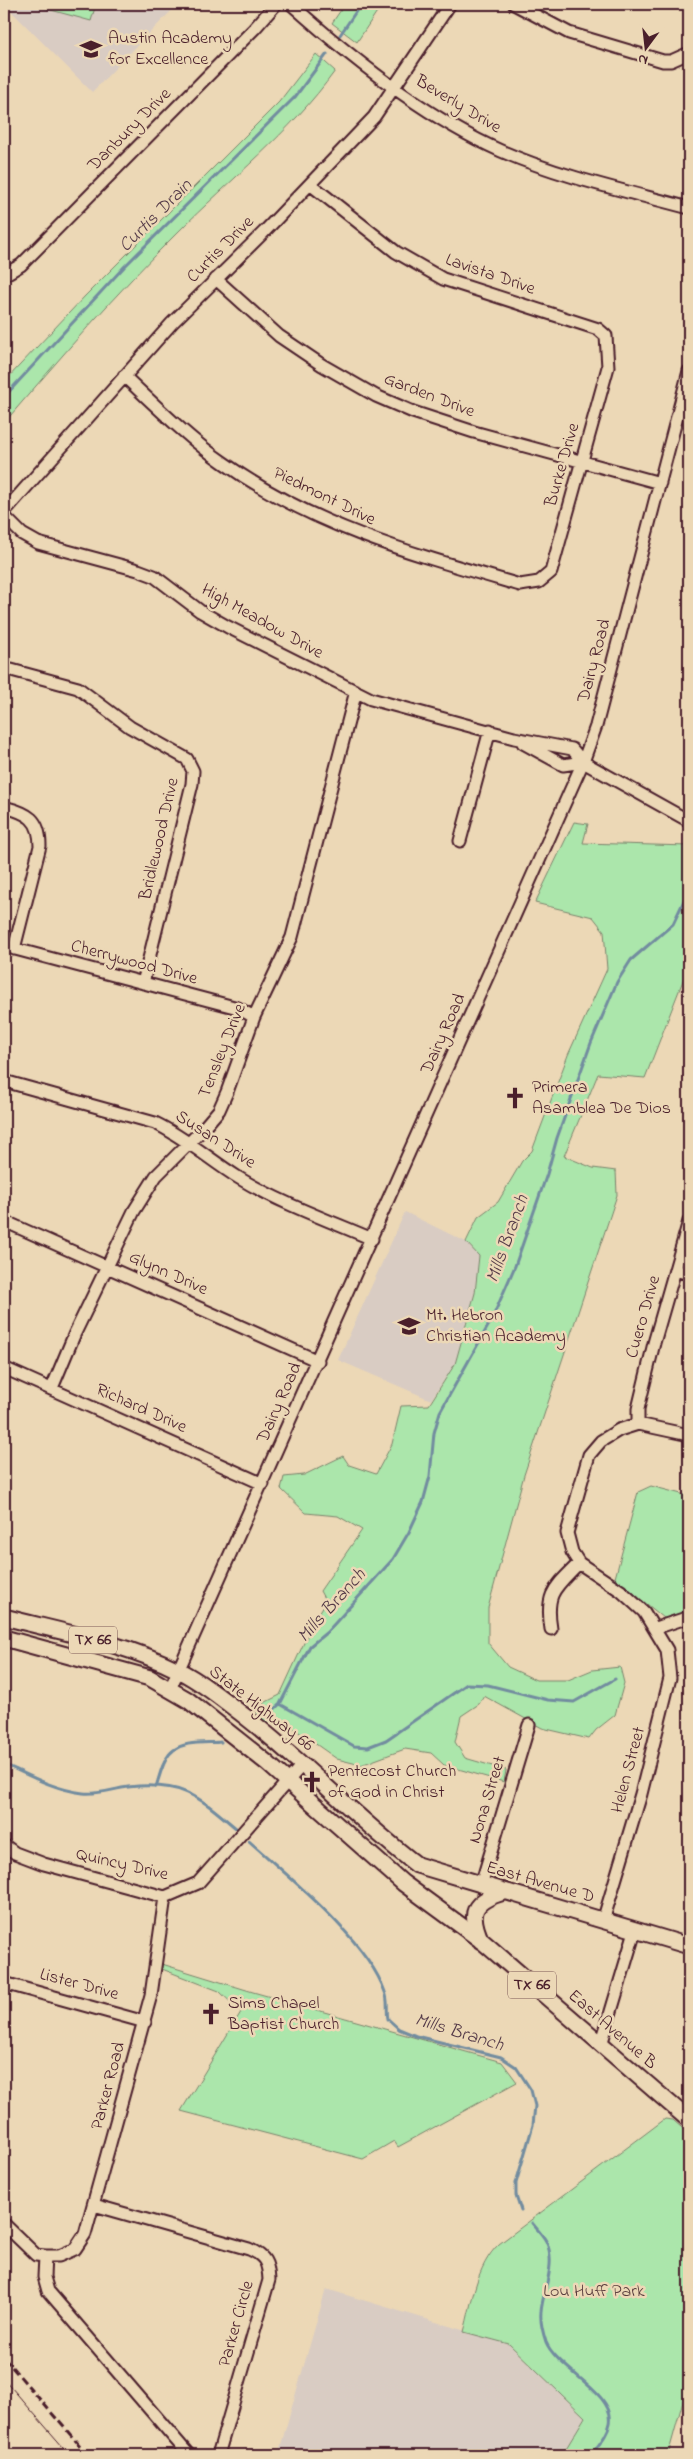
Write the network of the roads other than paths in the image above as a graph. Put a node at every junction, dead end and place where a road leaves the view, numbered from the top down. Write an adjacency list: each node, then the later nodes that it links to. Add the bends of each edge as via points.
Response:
1 (276, 4): 9 (street, Danbury Drive, via 21,265)
2 (291, 4): 6 (street, Beverly Drive, via 328,38)
3 (450, 4): 6 (street, Curtis Drive)
4 (514, 4): 5 (street, via 569,33 610,47 663,62)
5 (685, 55)
6 (395, 87): 7 (street, Curtis Drive, via 374,117); 8 (street, Beverly Drive, via 466,134 502,151 557,172)
7 (310, 184): 10 (street, Curtis Drive); 11 (street, Lavista Drive, via 396,252 443,279 598,329 606,336)
8 (689, 208)
9 (4, 275)
10 (216, 280): 13 (street, Curtis Drive); 14 (street, Garden Drive, via 279,336 376,396 412,412 474,432)
11 (609, 352): 14 (street, Burke Drive, via 608,367)
12 (689, 371): 15 (street, Dairy Road)
13 (124, 376): 16 (street, Curtis Drive); 18 (street, Piedmont Drive, via 224,464 288,502 394,549 520,585)
14 (582, 460): 15 (street, Garden Drive); 18 (street, Burke Drive, via 551,572)
15 (660, 483): 23 (street, Dairy Road, via 596,726)
16 (4, 512)
17 (4, 516): 20 (street, High Meadow Drive, via 22,534 38,543 154,576 200,611 228,627)
18 (539, 582)
19 (4, 668): 28 (street, Bridlewood Drive, via 78,688 130,727 187,759 193,771)
20 (356, 691): 21 (street, High Meadow Drive, via 371,699); 29 (street, Tensley Drive, via 292,937)
21 (490, 730): 22 (street, High Meadow Drive); 26 (street)
22 (514, 738): 23 (street, High Meadow Drive, via 572,749); 23 (street, High Meadow Drive, via 563,765)
23 (583, 762): 25 (street); 34 (street, Dairy Road)
24 (4, 807): 27 (street, via 31,818 40,837)
25 (689, 821)
26 (460, 841)
27 (9, 947): 28 (street, Cherrywood Drive)
28 (143, 983): 29 (street, Cherrywood Drive, via 238,1008)
29 (254, 1018): 31 (street, Tensley Drive, via 219,1110)
30 (4, 1081): 31 (street, Susan Drive, via 155,1123)
31 (189, 1143): 34 (street, Susan Drive, via 262,1191); 35 (street, Tensley Drive, via 156,1176 134,1211)
32 (4, 1221): 35 (street, Glynn Drive)
33 (689, 1221): 36 (street, Cuero Drive)
34 (372, 1239): 38 (street, Dairy Road)
35 (107, 1266): 38 (street, Glynn Drive); 40 (street, Tensley Drive)
36 (675, 1270): 37 (street); 41 (street, Cuero Drive, via 650,1359 638,1409)
37 (689, 1274)
38 (318, 1361): 43 (street, Dairy Road)
39 (4, 1368): 40 (street, Richard Drive)
40 (52, 1388): 43 (street, Richard Drive)
41 (638, 1424): 42 (street); 44 (street, via 601,1441 590,1455 567,1533 572,1552)
42 (689, 1435)
43 (263, 1484): 50 (street, Dairy Road)
44 (580, 1564): 47 (street, Helen Street, via 621,1592 644,1612); 48 (street, via 552,1592 548,1609)
45 (4, 1617): 50 (main road, State Highway 66 / TX 66, via 106,1643)
46 (689, 1617): 47 (street)
47 (656, 1628): 61 (street, Helen Street, via 667,1650 670,1678 644,1784)
48 (551, 1629)
49 (4, 1638): 51 (main road, State Highway 66 / TX 66, via 125,1670)
50 (179, 1671): 51 (street, Dairy Road); 53 (main road, State Highway 66 / TX 66, via 227,1702)
51 (170, 1689): 54 (main road, State Highway 66 / TX 66, via 215,1719)
52 (529, 1724): 58 (street, Nona Street)
53 (302, 1765): 54 (street, Quincy Drive); 55 (main road, State Highway 66 / TX 66)
54 (287, 1781): 57 (main road, State Highway 66 / TX 66); 60 (street, Quincy Drive, via 198,1882)
55 (386, 1842): 58 (main road, East Avenue D / TX 66, via 425,1869)
56 (4, 1844): 60 (street, Quincy Drive, via 15,1854 44,1864)
57 (371, 1855): 63 (main road, East Avenue B / TX 66, via 429,1904)
58 (481, 1885): 59 (main road, East Avenue D / TX 66)
59 (504, 1892): 61 (main road, East Avenue D / TX 66); 63 (main road, via 483,1900 476,1907 473,1923)
60 (165, 1897): 66 (street, Parker Road)
61 (603, 1921): 62 (main road, East Avenue D / TX 66)
62 (634, 1931): 64 (main road, East Avenue D / TX 66); 67 (street)
63 (482, 1941): 67 (main road, East Avenue B / TX 66)
64 (689, 1946)
65 (4, 1983): 66 (street, Lister Drive)
66 (145, 2022): 69 (street, Parker Road)
67 (601, 2045): 68 (main road, East Avenue B / TX 66)
68 (689, 2120)
69 (94, 2206): 71 (street, Parker Road, via 85,2234 75,2249 59,2256); 73 (street, Parker Circle, via 248,2249 261,2254 266,2260 269,2280)
70 (4, 2224): 71 (street, via 36,2255)
71 (45, 2256): 72 (street, via 44,2278 48,2291)
72 (189, 2455)
73 (218, 2455)

